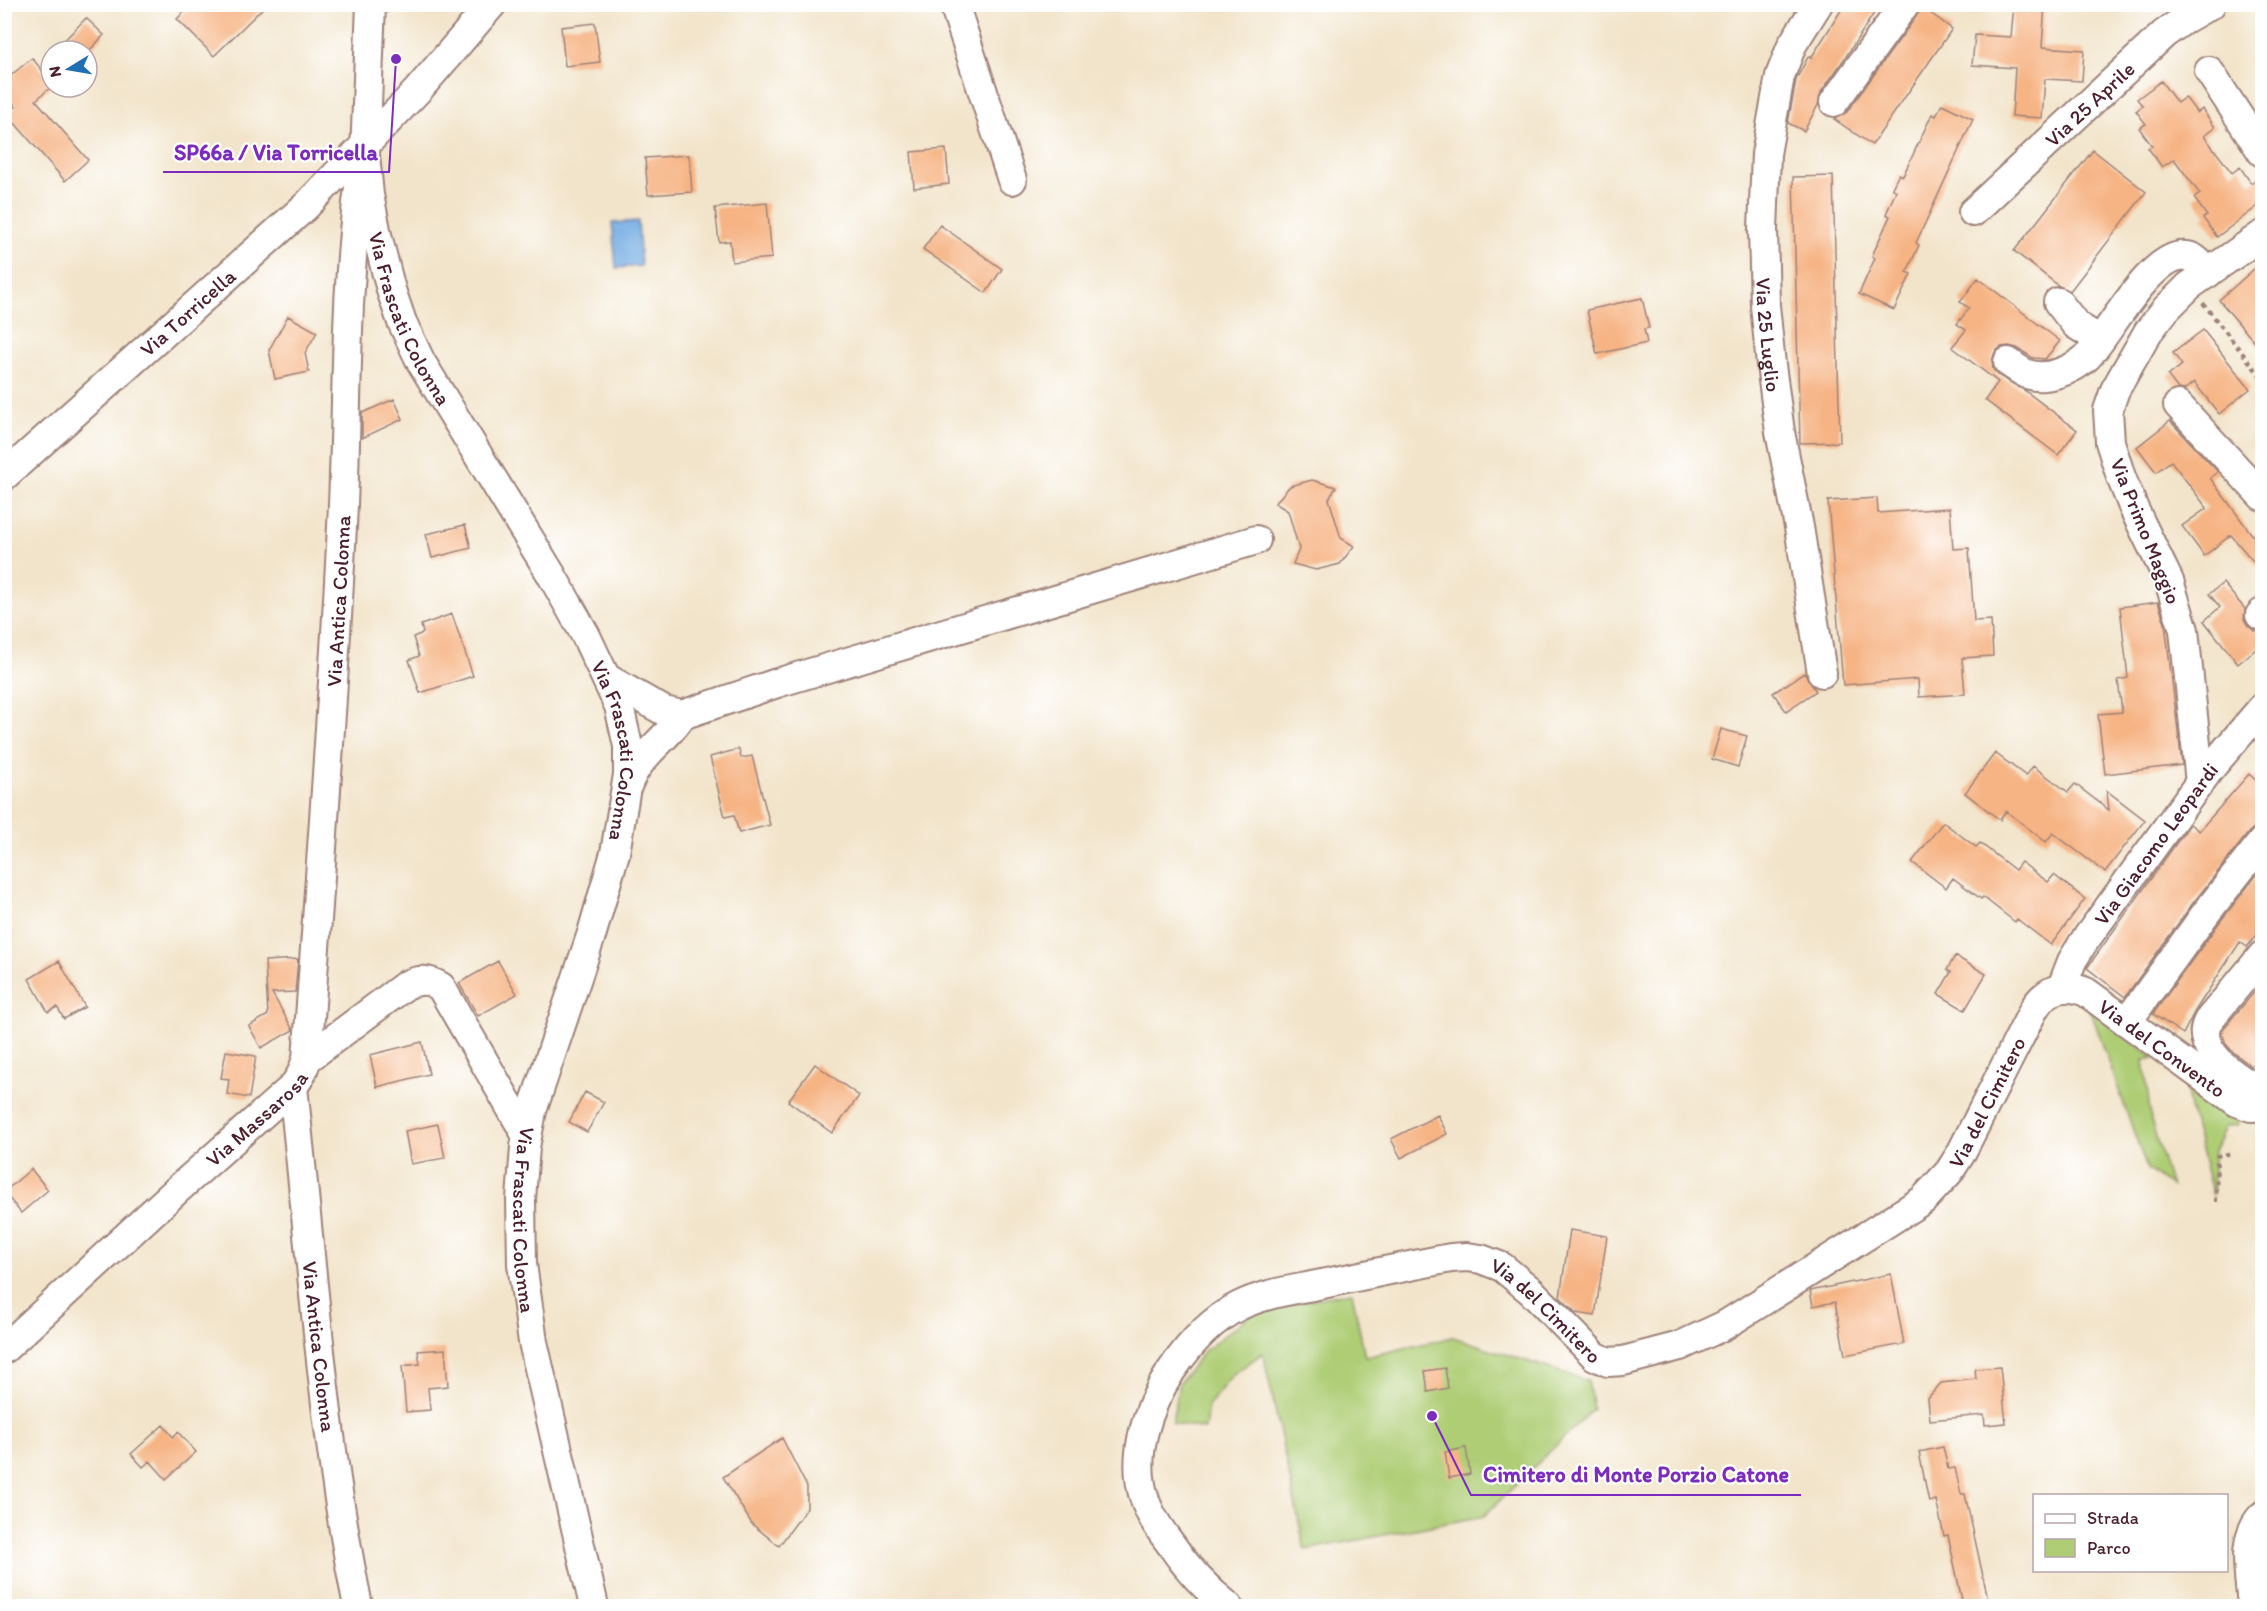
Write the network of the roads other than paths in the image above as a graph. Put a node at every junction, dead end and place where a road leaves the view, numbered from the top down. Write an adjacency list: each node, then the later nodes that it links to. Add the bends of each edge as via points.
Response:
1 (371, 4): 9 (street, Via Frascati Colonna)
2 (492, 4): 9 (street, Via Torricella)
3 (954, 4): 11 (street)
4 (1818, 4): 22 (street, Via 25 Luglio, via 1792,45 1780,76 1767,154 1763,239 1765,305 1775,397)
5 (1905, 4): 8 (street)
6 (2211, 4): 12 (street, Via 25 Aprile, via 2164,34)
7 (2209, 71): 10 (street)
8 (1834, 102)
9 (365, 144): 19 (street, Via Torricella, via 290,220); 23 (street, Via Frascati Colonna, via 369,195 381,255 411,342 562,593); 32 (street, Via Antica Colonna, via 348,301 341,558)
10 (2262, 152)
11 (1012, 180)
12 (1973, 212)
13 (2262, 235): 14 (street, Via Primo Maggio)
14 (2198, 280): 16 (street, via 2197,260 2186,255 2171,259 2130,298); 26 (street, Via Primo Maggio, via 2148,332 2112,396 2107,419 2125,487 2169,582 2184,630)
15 (2058, 302): 16 (street, via 2076,325)
16 (2100, 340): 17 (street, via 2079,363 2049,375 2030,375)
17 (2008, 362)
18 (2178, 405): 20 (street)
19 (4, 476)
20 (2262, 496)
21 (1256, 540): 25 (street)
22 (1822, 673)
23 (608, 679): 25 (street, via 664,711); 27 (street, Via Frascati Colonna, via 626,732)
24 (2262, 708): 26 (street, Via Giacomo Leopardi)
25 (682, 715): 27 (street, via 669,734 639,762)
26 (2200, 783): 30 (street, Via Giacomo Leopardi, via 2083,943)
27 (626, 788): 36 (street, Via Frascati Colonna, via 610,873 536,1097)
28 (2262, 842): 31 (street)
29 (2262, 957): 34 (street, via 2208,1021 2204,1038 2212,1053)
30 (2062, 987): 31 (street, Via del Convento, via 2086,992); 41 (street, Via del Cimitero, via 2038,1003 1960,1155 1932,1192 1891,1222 1714,1331 1670,1349 1623,1361 1603,1361 1509,1272 1489,1261 1467,1257 1271,1294 1223,1314 1181,1358 1165,1382 1141,1443 1139,1465 1143,1495 1158,1526 1193,1574)
31 (2127, 1022): 35 (street, Via del Convento, via 2237,1102)
32 (307, 1059): 33 (street, Via Massarosa); 36 (street, Via Massarosa, via 406,985 429,980 441,987 450,1000)
33 (293, 1087): 37 (street, Via Massarosa); 39 (street, Via Antica Colonna, via 331,1446)
34 (2262, 1092)
35 (2262, 1106)
36 (527, 1136): 40 (street, Via Frascati Colonna, via 520,1224 528,1316)
37 (4, 1349)
38 (2262, 1516): 42 (street, via 2253,1529 2248,1548)
39 (358, 1606)
40 (594, 1606)
41 (1228, 1606)
42 (2252, 1606)

